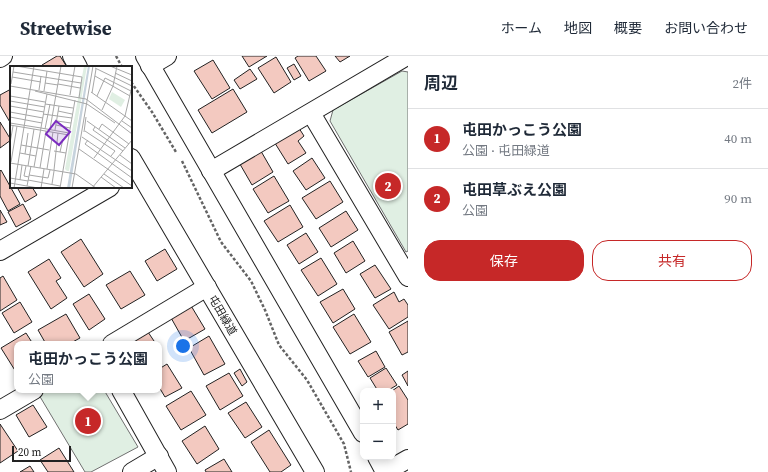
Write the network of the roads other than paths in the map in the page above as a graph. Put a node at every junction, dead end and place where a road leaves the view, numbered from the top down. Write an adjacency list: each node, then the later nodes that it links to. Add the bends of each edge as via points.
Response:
1 (3, 56): 5 (street)
2 (72, 56): 7 (street)
3 (167, 56): 6 (street)
4 (407, 56): 8 (street)
5 (0, 58)
6 (148, 61): 10 (street)
7 (77, 66)
8 (311, 112): 10 (street); 13 (street)
9 (134, 168): 14 (street, 屯田緑道)
10 (211, 171): 19 (street)
11 (108, 188): 12 (street)
12 (0, 251)
13 (408, 278)
14 (207, 287): 15 (street); 25 (street, 屯田緑道)
15 (117, 341)
16 (29, 393): 18 (street)
17 (123, 393): 20 (street)
18 (0, 410)
19 (360, 428)
20 (158, 456): 23 (street); 24 (street)
21 (408, 459): 26 (street)
22 (379, 460): 26 (street)
23 (132, 472)
24 (168, 472)
25 (315, 472)
26 (385, 472)

